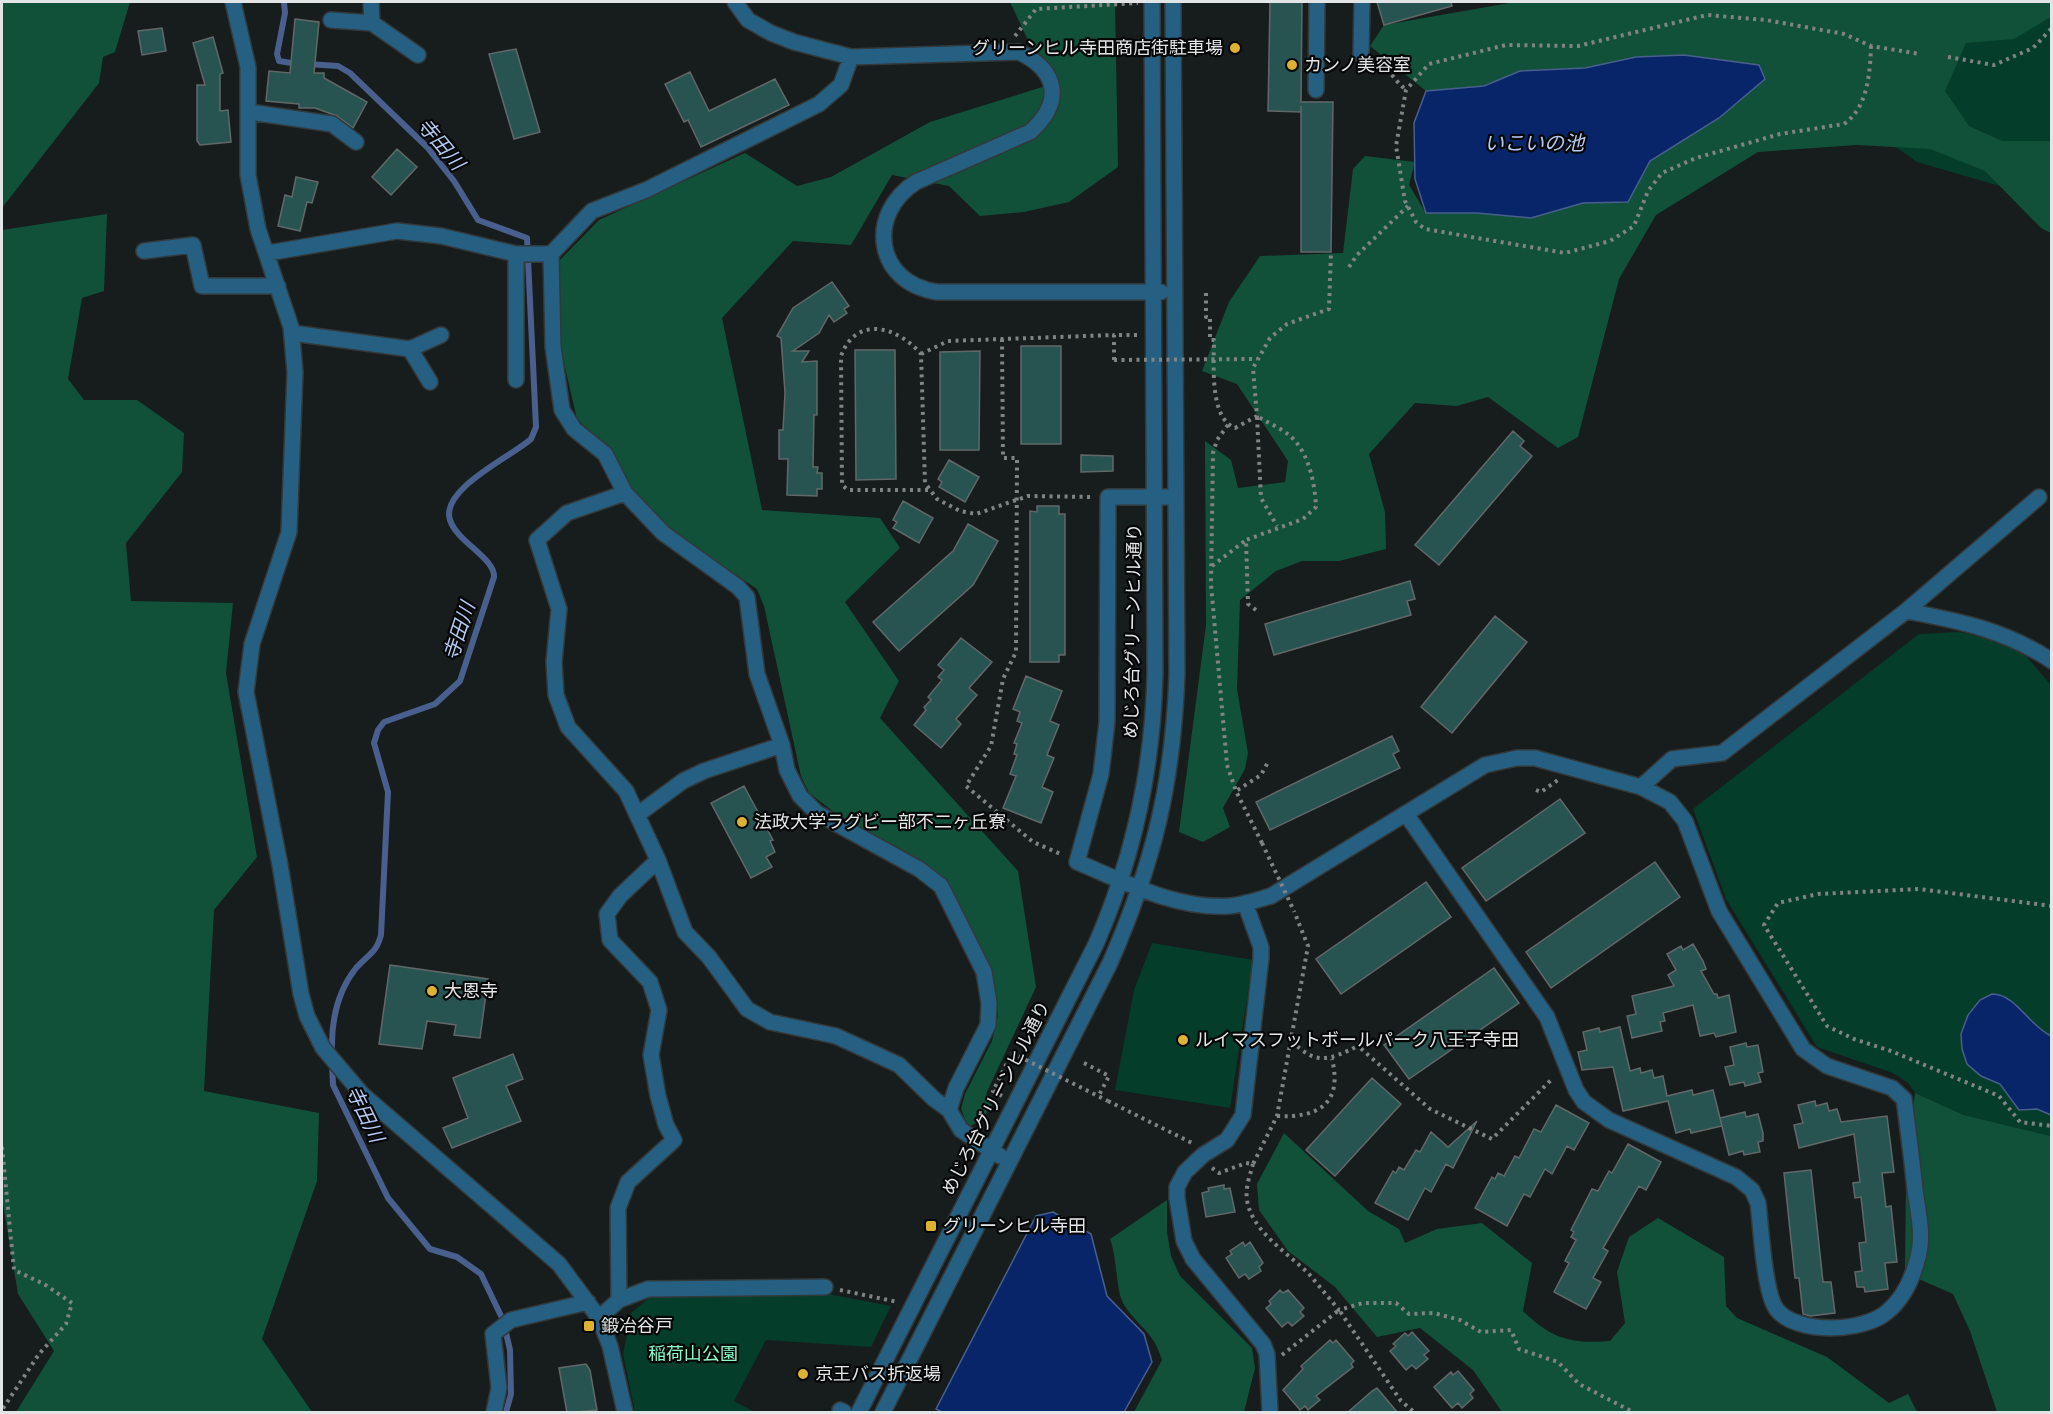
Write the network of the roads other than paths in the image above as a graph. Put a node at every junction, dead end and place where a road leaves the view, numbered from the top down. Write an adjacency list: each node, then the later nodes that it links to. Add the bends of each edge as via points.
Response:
1 (232, 2): 14 (street, via 248,67)
2 (371, 2): 9 (street)
3 (735, 2): 12 (street, via 748,20 771,33)
4 (1145, 2): 21 (street, めじろ台グリーンヒル通り)
5 (1173, 2): 22 (street)
6 (1317, 2): 13 (street)
7 (1362, 2): 10 (street)
8 (331, 20): 9 (street)
9 (372, 23): 11 (street)
10 (1361, 54)
11 (418, 55)
12 (851, 57): 19 (street, via 841,85 819,104 646,190 592,211); 21 (street, via 1019,52 1048,73 1053,89 1042,122 1030,132 904,190 893,203 883,231 884,246 895,272 910,285 937,292)
13 (1316, 90)
14 (250, 112): 15 (street, via 332,124); 17 (street, via 248,175 258,229)
15 (356, 142)
16 (144, 251): 20 (street, via 193,245 202,286)
17 (268, 253): 18 (street, via 397,231 441,236); 20 (street)
18 (516, 254): 19 (street); 26 (street)
19 (546, 255): 28 (street, via 562,410 574,429 605,454)
20 (278, 286): 23 (street)
21 (1153, 291): 22 (street); 29 (street, めじろ台グリーンヒル通り)
22 (1174, 294): 30 (street)
23 (292, 333): 25 (street); 47 (street, via 294,407 289,532 252,644 246,692 307,1016 323,1048 362,1094 559,1264)
24 (441, 335): 25 (street)
25 (410, 349): 27 (street)
26 (516, 380)
27 (430, 382)
28 (625, 493): 34 (street, via 663,533 747,597 757,674); 37 (street, via 567,513 537,540 559,609 554,662 556,695 568,727 626,791)
29 (1154, 497): 30 (street); 39 (street, めじろ台グリーンヒル通り, via 1154,722 1142,803); 39 (street, via 1108,497 1107,722 1101,774 1077,862)
30 (1176, 497): 40 (street, via 1175,717 1163,807)
31 (2039, 497): 32 (street)
32 (1906, 611): 33 (street, via 1981,627 2023,642); 35 (street, via 1722,753 1672,759)
33 (2052, 661)
34 (782, 745): 37 (street, via 683,781); 42 (street, via 787,770 800,796 817,813 919,869 941,886 984,972 988,1025)
35 (1641, 787): 36 (street, via 1535,758 1517,758 1485,765); 36 (street, via 1678,810 1719,911 1803,1049 1827,1066 1892,1088 1904,1099 1922,1240 1902,1296 1887,1313 1857,1324 1811,1328 1786,1318 1776,1309 1769,1292 1758,1203 1752,1190 1736,1177 1595,1113 1576,1090 1547,1017)
36 (1406, 814): 41 (street, via 1271,896)
37 (637, 815): 38 (street)
38 (658, 860): 42 (street, via 685,932 709,957 747,1009 770,1022 836,1036 899,1065); 46 (street, via 607,914 610,940 650,982 659,1010 651,1055 658,1096 674,1140 628,1182 618,1208)
39 (1122, 880): 40 (street); 43 (street, めじろ台グリーンヒル通り, via 1096,944)
40 (1142, 888): 41 (street, via 1189,904); 44 (street, via 1110,963)
41 (1245, 903): 53 (street, via 1261,947 1261,958 1243,1115 1227,1140 1185,1172 1177,1198 1188,1250 1198,1268 1257,1334 1267,1354)
42 (949, 1110): 43 (street, via 961,1130)
43 (992, 1151): 44 (street); 51 (street, めじろ台グリーンヒル通り)
44 (1010, 1161): 52 (street)
45 (825, 1287): 46 (street, via 648,1289)
46 (619, 1300): 48 (street)
47 (588, 1302): 48 (street); 49 (street, via 511,1320 493,1334 499,1388)
48 (599, 1318): 50 (street, via 610,1346)
49 (494, 1413)
50 (625, 1413)
51 (860, 1413)
52 (883, 1413)
53 (1270, 1413)

